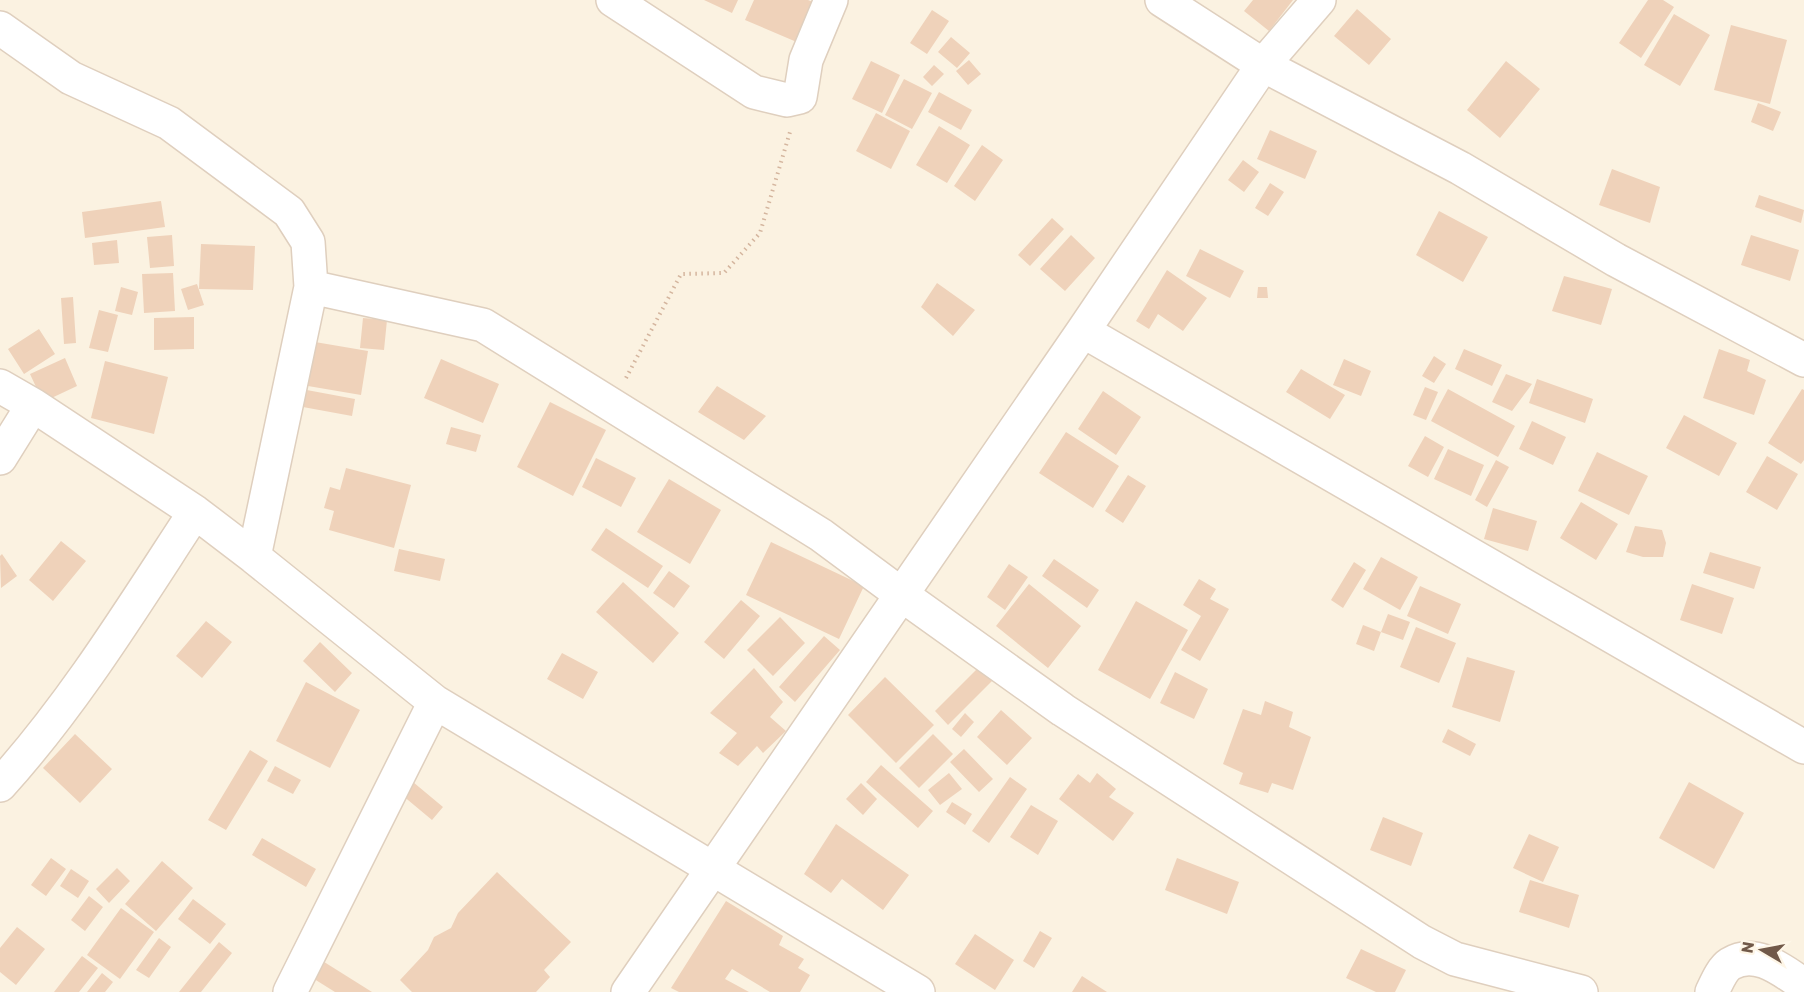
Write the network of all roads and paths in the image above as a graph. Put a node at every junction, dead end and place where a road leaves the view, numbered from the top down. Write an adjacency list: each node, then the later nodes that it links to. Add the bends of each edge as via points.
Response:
1 (613, 0): 7 (street, via 754,92 787,100)
2 (831, 0): 7 (street, via 806,60)
3 (1162, 0): 6 (street)
4 (1319, 0): 6 (street)
5 (0, 28): 8 (street, via 71,78 169,123 288,212 308,242)
6 (1263, 65): 9 (street); 10 (street, via 1460,168 1616,260)
7 (800, 97): 13 (path, via 760,233 724,273 681,274)
8 (311, 287): 13 (street, via 483,325); 16 (street)
9 (1083, 331): 17 (street); 19 (street)
10 (1804, 360)
11 (0, 386): 12 (street)
12 (33, 405): 14 (street); 15 (street)
13 (612, 405): 17 (street, via 821,535)
14 (0, 458)
15 (195, 512): 16 (street); 20 (street, via 104,651)
16 (255, 557): 18 (street)
17 (902, 595): 21 (street); 26 (street, via 1063,710 1422,942 1455,959)
18 (435, 702): 21 (street); 23 (street)
19 (1804, 747)
20 (0, 785)
21 (712, 869): 24 (street); 25 (street)
22 (1804, 985): 27 (street, via 1771,963 1746,958 1728,965)
23 (295, 990)
24 (628, 992)
25 (918, 992)
26 (1581, 992)
27 (1712, 992)

